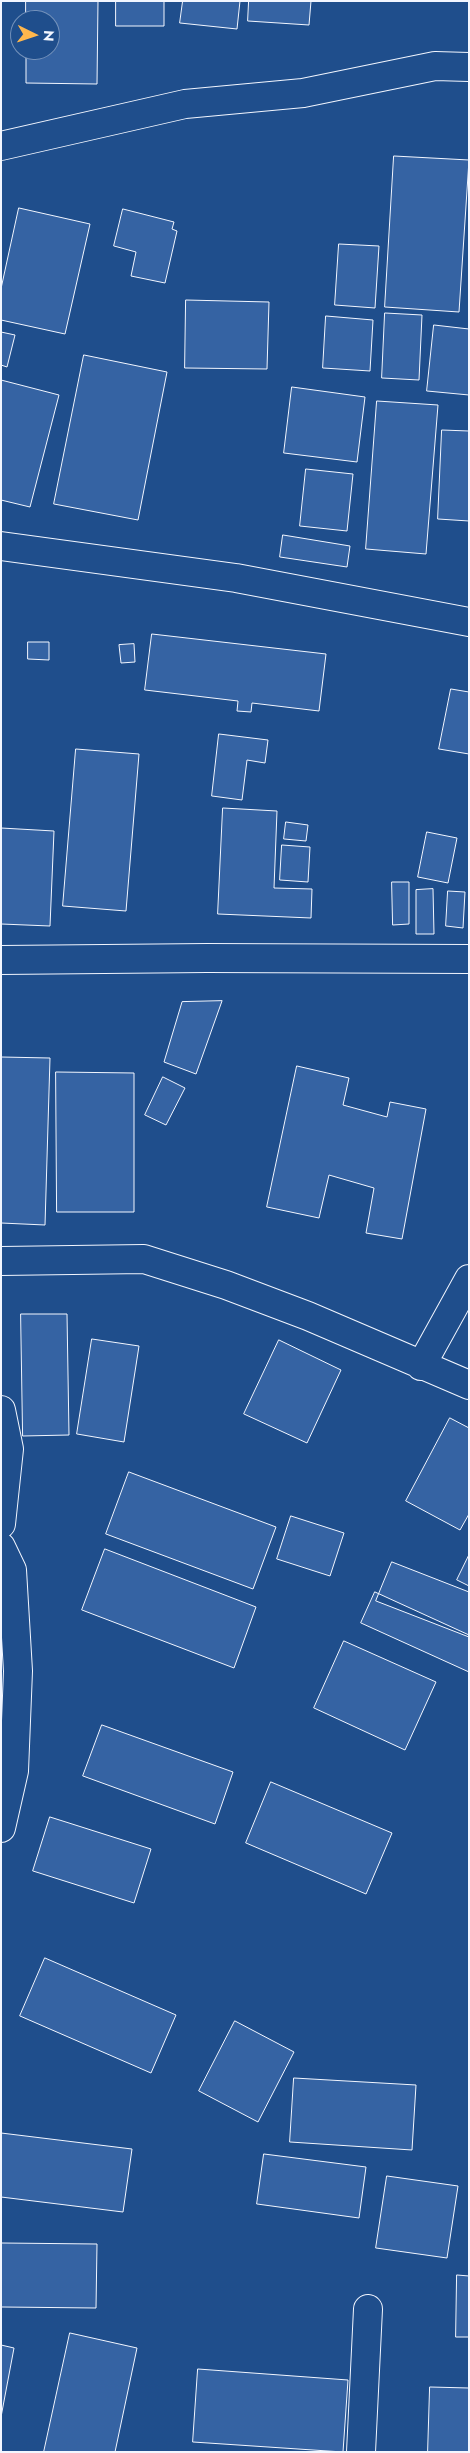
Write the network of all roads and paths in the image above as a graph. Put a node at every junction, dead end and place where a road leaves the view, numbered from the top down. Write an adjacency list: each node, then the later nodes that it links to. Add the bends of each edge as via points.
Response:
1 (469, 67): 2 (street, via 435,66 303,93 185,104)
2 (1, 146)
3 (1, 546): 4 (street, via 236,578)
4 (469, 622)
5 (469, 958): 6 (street)
6 (1, 960)
7 (1, 1261): 9 (street, via 144,1258 280,1306)
8 (469, 1279): 9 (street)
9 (421, 1366): 10 (street)
10 (469, 1385)
11 (1, 1410): 12 (street, via 9,1449)
12 (1, 1524)
13 (1, 1547): 14 (street, via 12,1570 18,1671 14,1771)
14 (1, 1828)
15 (368, 2309): 16 (street)
16 (361, 2452)

